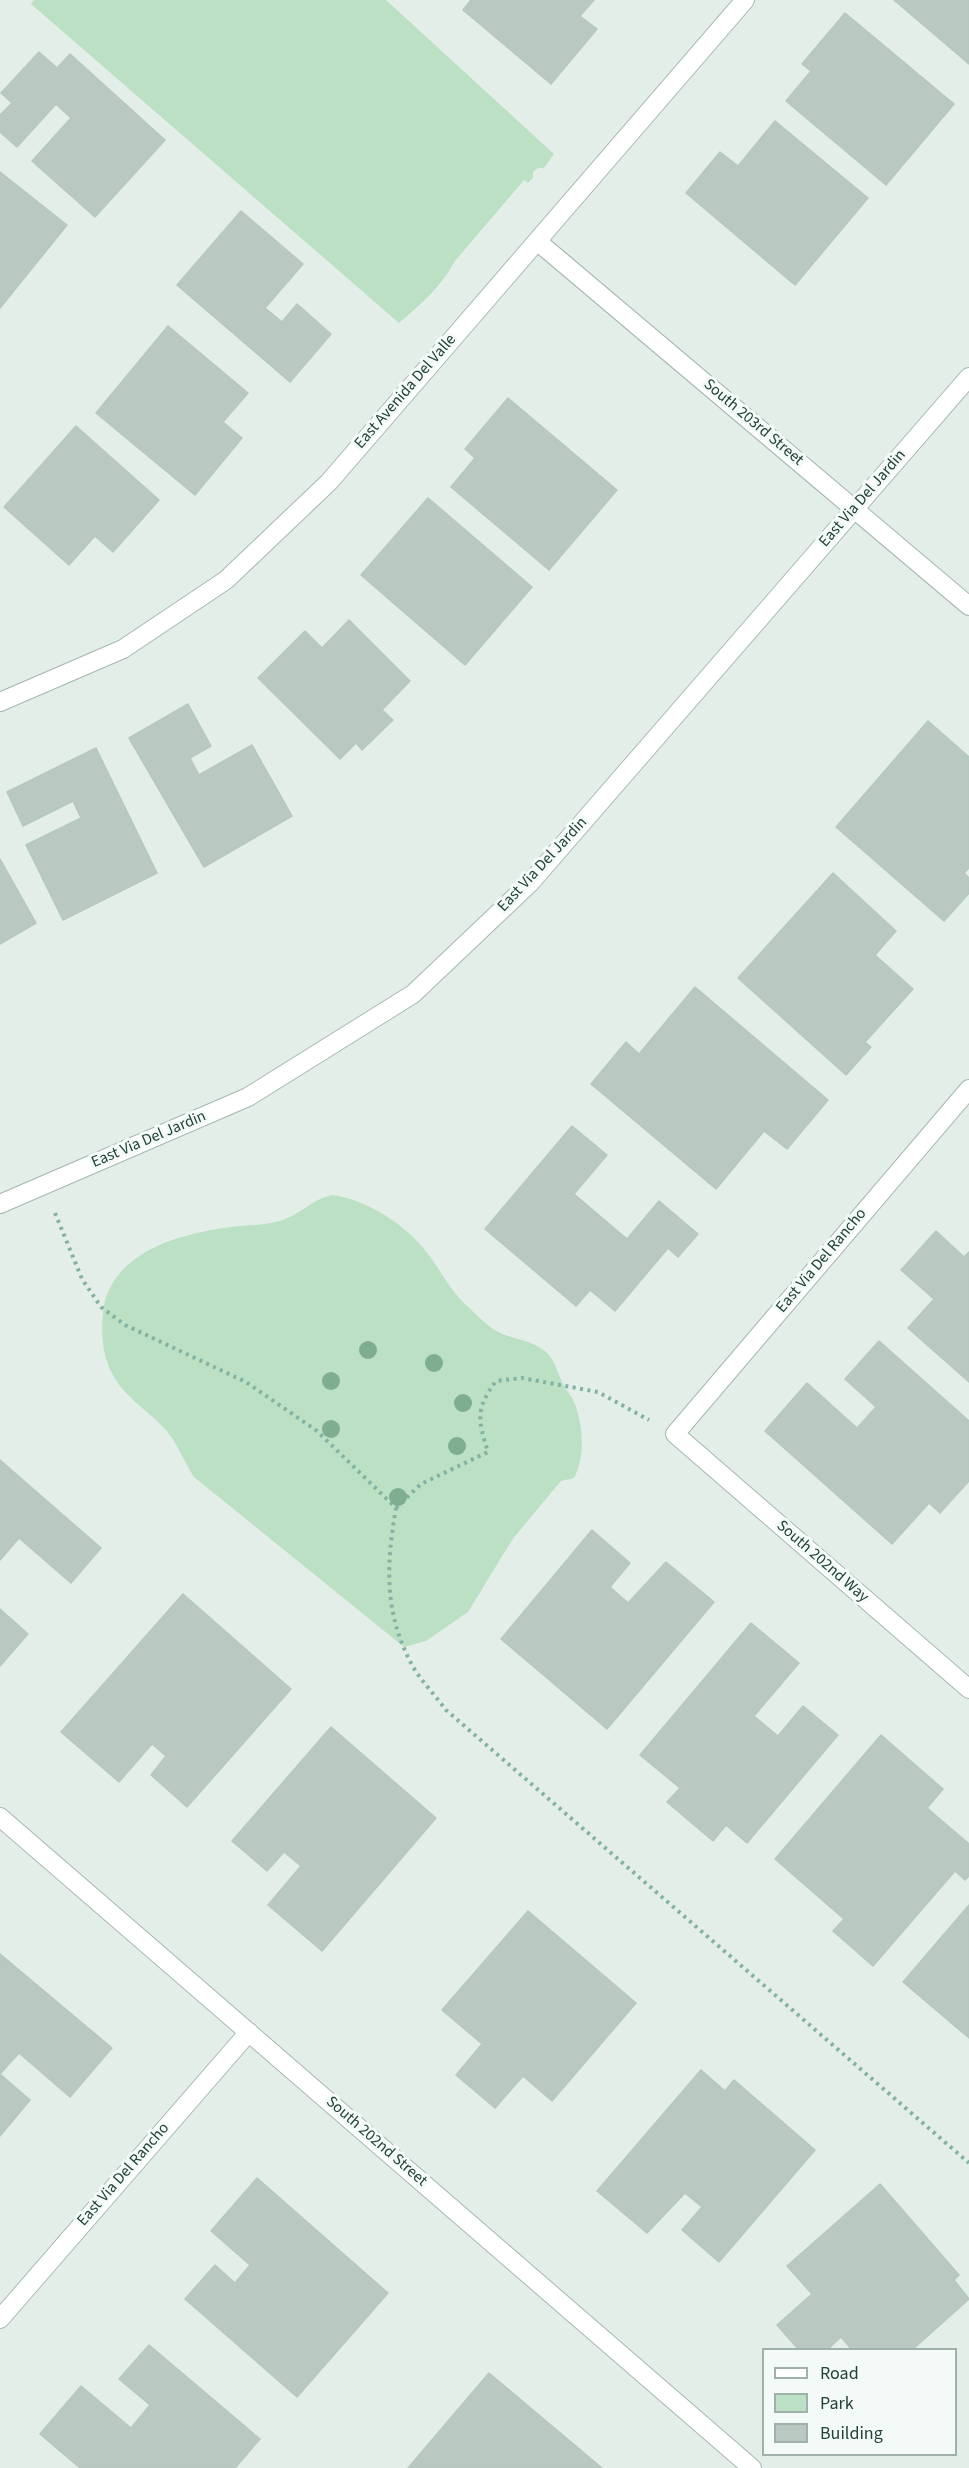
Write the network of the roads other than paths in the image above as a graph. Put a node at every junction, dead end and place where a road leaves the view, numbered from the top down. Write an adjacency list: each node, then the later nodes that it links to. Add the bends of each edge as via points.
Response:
1 (745, 0): 2 (street, East Avenida Del Valle)
2 (537, 240): 4 (street, South 203rd Street); 6 (street, East Avenida Del Valle, via 329,482 226,580 123,649)
3 (969, 377): 4 (street, East Via Del Jardin)
4 (854, 509): 5 (street, South 203rd Street); 8 (street, East Via Del Jardin, via 530,883 413,994 249,1097)
5 (969, 606)
6 (0, 702)
7 (969, 1089): 9 (street, East Via Del Rancho)
8 (0, 1204)
9 (675, 1434): 10 (street, South 202nd Way)
10 (969, 1689)
11 (0, 1817): 12 (street, South 202nd Street)
12 (249, 2032): 13 (street, East Via Del Rancho); 14 (street, South 202nd Street)
13 (0, 2319)
14 (752, 2468)

